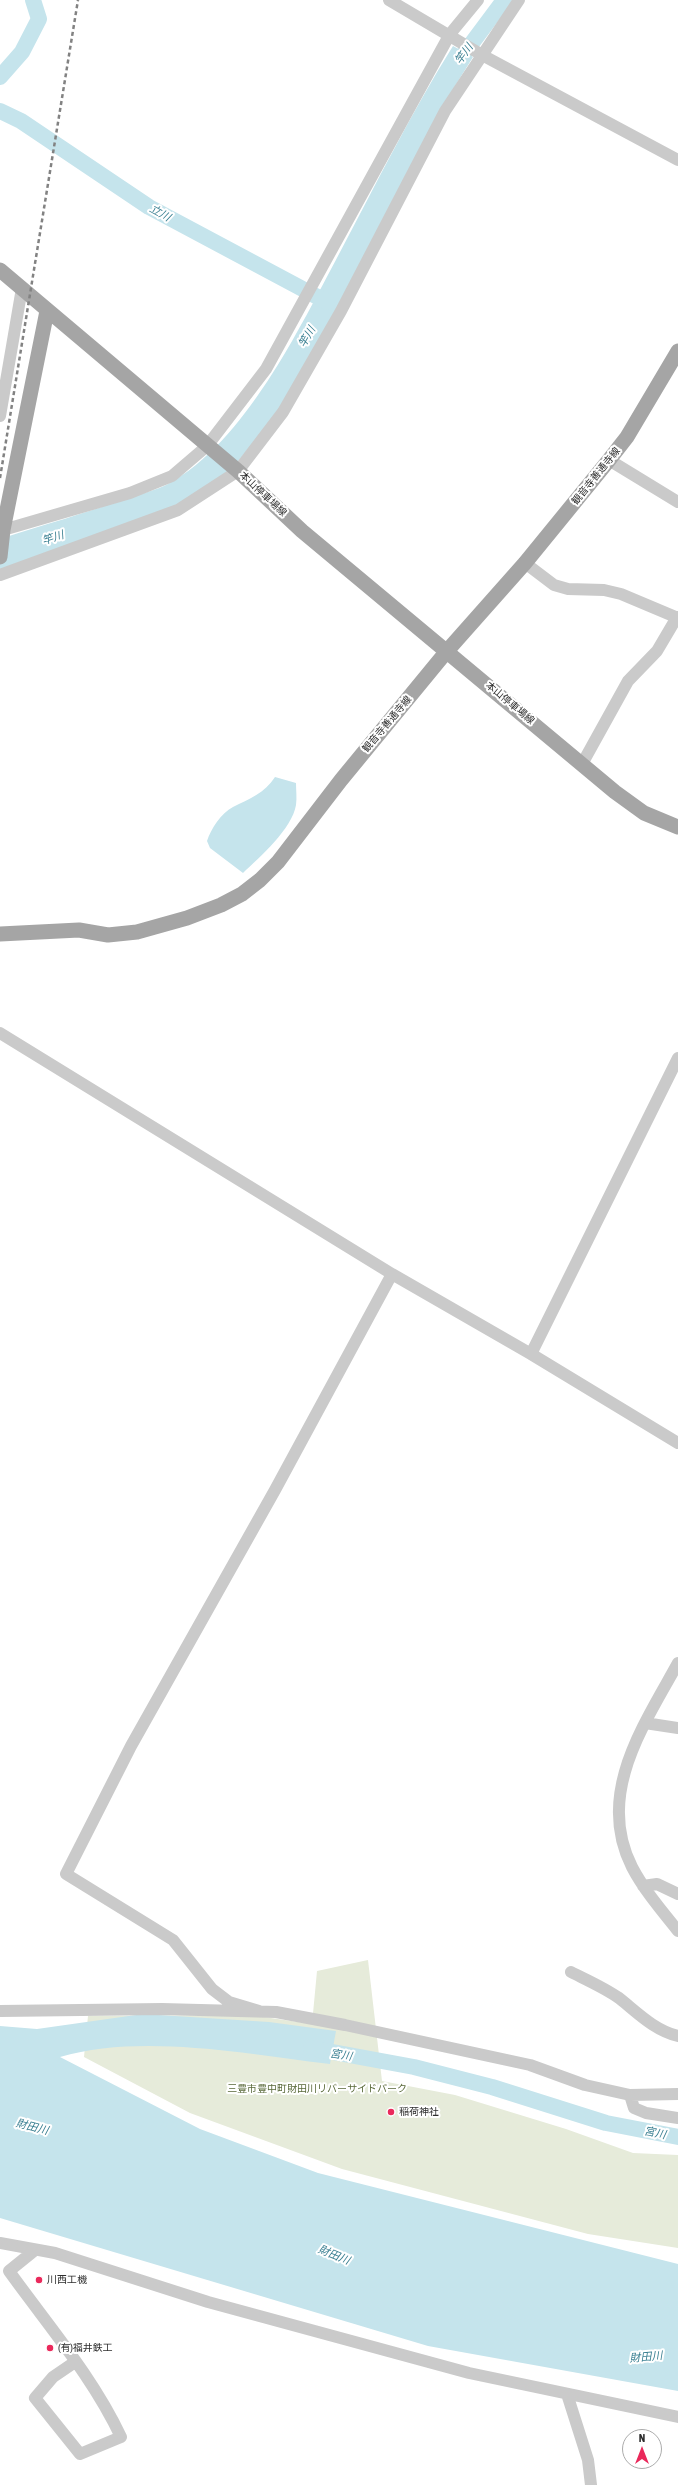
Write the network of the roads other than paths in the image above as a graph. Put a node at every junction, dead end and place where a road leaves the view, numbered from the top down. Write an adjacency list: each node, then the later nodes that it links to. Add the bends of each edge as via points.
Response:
1 (389, 0): 4 (street)
2 (478, 0): 4 (street)
3 (519, 0): 5 (street)
4 (453, 36): 5 (street); 12 (street, via 266,369)
5 (480, 54): 6 (street); 14 (street, via 445,111 340,311 283,412)
6 (678, 160)
7 (0, 270): 8 (main road, 本山停車場線)
8 (22, 288): 9 (main road, 本山停車場線); 11 (street)
9 (47, 311): 12 (main road, 本山停車場線); 16 (main road)
10 (678, 351): 13 (main road, 観音寺善通寺線, via 627,437)
11 (0, 416)
12 (209, 448): 14 (main road, 本山停車場線); 16 (street, via 172,476 130,493)
13 (609, 460): 15 (street); 18 (main road, 観音寺善通寺線)
14 (236, 469): 19 (street, via 178,510); 21 (main road, 本山停車場線, via 302,531)
15 (678, 502)
16 (3, 530): 17 (main road)
17 (0, 557)
18 (525, 563): 20 (street, via 554,585 568,589 604,590 621,594); 21 (main road, 観音寺善通寺線)
19 (0, 575)
20 (677, 618): 22 (street, via 657,652 628,681)
21 (447, 651): 22 (main road, 本山停車場線); 24 (main road, 観音寺善通寺線, via 341,780 278,862 242,894 187,918 137,932 108,935 79,930)
22 (582, 764): 23 (main road, 本山停車場線, via 644,813)
23 (678, 827)
24 (0, 934)
25 (0, 1033): 27 (street)
26 (678, 1058): 28 (street)
27 (392, 1274): 28 (street); 38 (street, via 132,1746 66,1874 173,1940 212,1989 229,2002)
28 (531, 1354): 29 (street)
29 (678, 1444)
30 (678, 1663): 31 (street)
31 (645, 1724): 32 (street); 33 (street, via 624,1768 618,1808 623,1846)
32 (678, 1728)
33 (643, 1886): 34 (street, via 657,1884); 35 (street)
34 (678, 1894)
35 (678, 1931)
36 (571, 1972): 39 (street, via 618,1997 647,2021 668,2034)
37 (0, 2011): 38 (street)
38 (258, 2011): 41 (street, via 345,2025 447,2046 530,2065 585,2085)
39 (678, 2036)
40 (678, 2094): 41 (street)
41 (630, 2095): 42 (street, via 634,2108)
42 (678, 2118)
43 (0, 2243): 44 (street)
44 (35, 2250): 45 (street); 47 (street, via 55,2253 208,2302 382,2350 469,2373)
45 (5, 2274): 46 (street)
46 (75, 2362): 46 (street, via 113,2419 121,2437 80,2454 35,2398 53,2377)
47 (566, 2394): 48 (street); 49 (street, via 588,2460)
48 (678, 2417)
49 (591, 2485)

